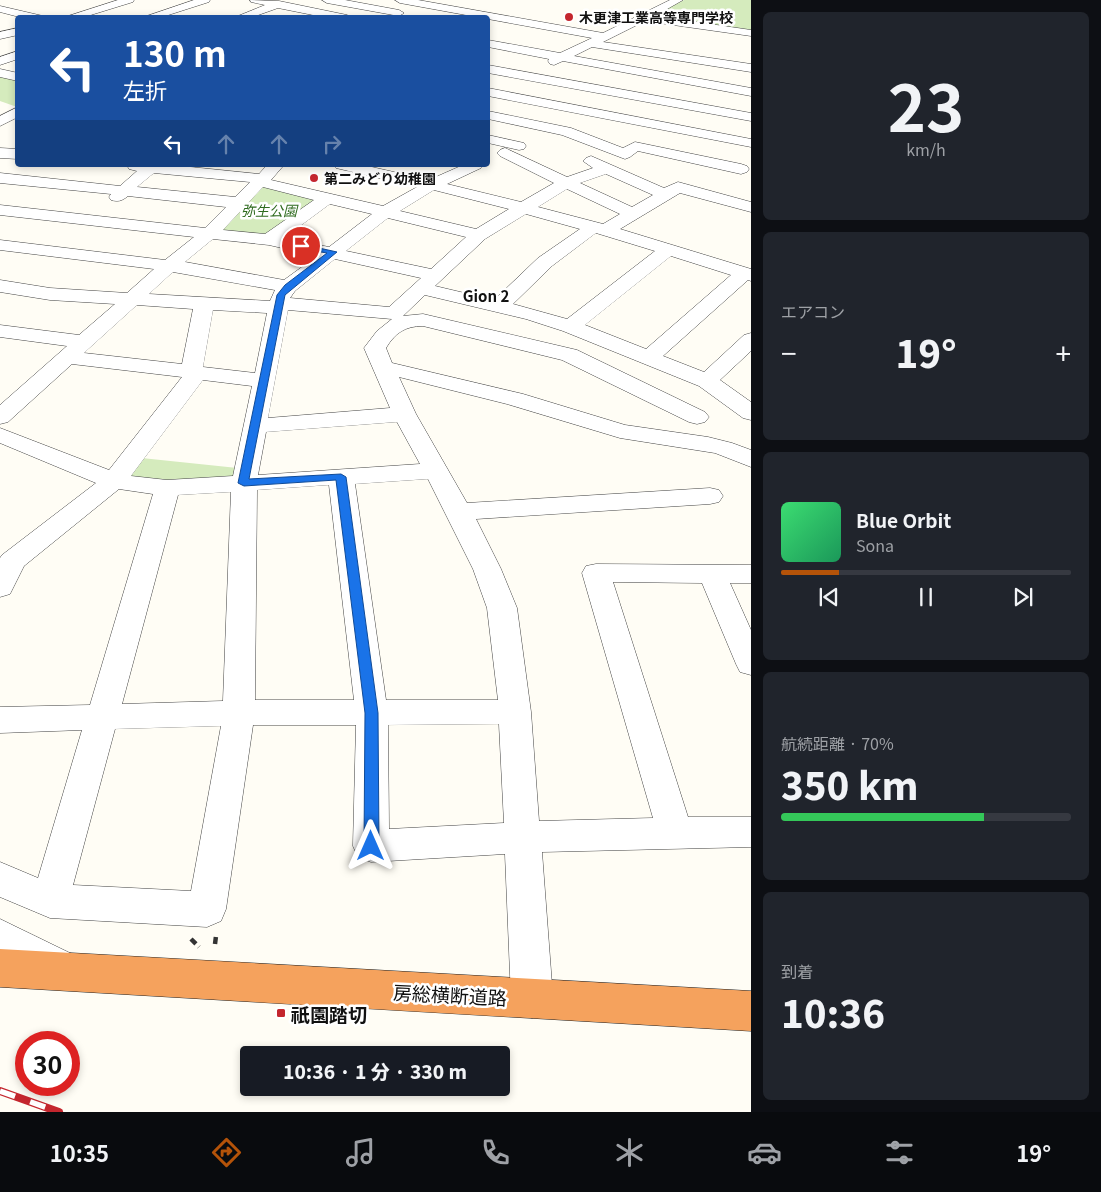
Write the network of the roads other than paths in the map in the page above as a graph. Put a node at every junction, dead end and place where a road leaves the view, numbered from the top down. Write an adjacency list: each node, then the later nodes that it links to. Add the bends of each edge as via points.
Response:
1 (129, 0): 11 (street)
2 (205, 0): 16 (street)
3 (255, 0): 8 (street)
4 (327, 0): 13 (street)
5 (400, 0): 9 (street)
6 (678, 0): 23 (street)
7 (74, 4): 11 (street)
8 (279, 4): 12 (street); 17 (street)
9 (424, 4): 13 (street); 21 (street)
10 (0, 8): 14 (street)
11 (98, 9): 15 (street)
12 (324, 13): 18 (street); 19 (street)
13 (400, 13): 20 (street)
14 (27, 15)
15 (77, 15)
16 (156, 15)
17 (247, 15)
18 (319, 15)
19 (333, 15)
20 (395, 15)
21 (487, 15)
22 (490, 16): 24 (street)
23 (642, 17): 25 (street); 27 (street)
24 (532, 23): 28 (street); 29 (street)
25 (616, 29): 26 (street); 28 (street)
26 (635, 32)
27 (751, 33)
28 (603, 36): 31 (street)
29 (490, 42)
30 (490, 43): 33 (street)
31 (589, 43): 33 (street); 35 (street)
32 (15, 56): 34 (street)
33 (560, 58): 39 (street); 41 (street)
34 (0, 61)
35 (751, 68)
36 (490, 69): 39 (street)
37 (0, 73): 38 (street)
38 (15, 76)
39 (524, 76): 40 (street); 46 (street)
40 (490, 92)
41 (751, 92)
42 (490, 93): 44 (street)
43 (15, 107): 47 (street)
44 (599, 114): 50 (street); 54 (street)
45 (490, 115): 50 (street)
46 (751, 117)
47 (0, 122)
48 (0, 127): 49 (street)
49 (15, 128)
50 (566, 131): 53 (street, via 542,139); 67 (street, via 624,154 635,146)
51 (490, 141): 55 (street)
52 (534, 141): 55 (street)
53 (550, 143)
54 (751, 143)
55 (512, 149): 60 (street); 69 (street)
56 (0, 152): 58 (street)
57 (751, 153): 67 (street)
58 (15, 154)
59 (575, 154): 65 (street)
60 (490, 159)
61 (151, 167): 71 (street)
62 (165, 167): 66 (street)
63 (351, 167): 70 (street)
64 (471, 167): 70 (street)
65 (608, 168): 69 (street); 72 (street)
66 (267, 175): 73 (street); 74 (street)
67 (745, 176)
68 (0, 178): 71 (street)
69 (567, 182): 76 (street); 79 (street)
70 (433, 184): 76 (street); 78 (street)
71 (125, 191): 74 (street); 80 (street)
72 (666, 194): 75 (street, via 678,187); 79 (street)
73 (328, 197): 78 (street); 84 (street)
74 (240, 203): 82 (street)
75 (751, 207)
76 (522, 208): 81 (street); 83 (street)
77 (0, 210): 80 (street)
78 (387, 211): 83 (street); 88 (street)
79 (632, 214): 81 (street)
80 (93, 220): 82 (street); 87 (street)
81 (600, 228): 86 (street); 98 (street, via 545,262)
82 (210, 233): 84 (street); 90 (street)
83 (478, 235): 92 (street)
84 (269, 240): 88 (street)
85 (0, 245): 87 (street)
86 (667, 250): 91 (street); 99 (street)
87 (58, 252): 89 (street); 90 (street)
88 (333, 252): 92 (street); 95 (street)
89 (44, 264)
90 (170, 265): 94 (street); 95 (street, via 227,274)
91 (747, 274): 104 (street)
92 (428, 282): 95 (street, via 394,313); 98 (street)
93 (16, 284): 94 (street, via 50,294); 97 (street)
94 (132, 299): 96 (street); 102 (street)
95 (282, 300): 96 (street); 107 (street)
96 (204, 303): 106 (street)
97 (0, 304)
98 (499, 306): 99 (street)
99 (570, 327): 104 (street)
100 (0, 331): 102 (street)
101 (751, 339): 108 (street)
102 (84, 342): 103 (street)
103 (67, 357): 106 (street); 111 (street)
104 (650, 357): 108 (street)
105 (382, 367): 110 (street); 112 (street, via 375,348 384,333 400,322 423,320 569,355); 115 (street, via 536,404 626,432)
106 (194, 372): 107 (street); 119 (street)
107 (264, 381): 113 (street)
108 (707, 382): 109 (street)
109 (743, 407): 112 (street)
110 (404, 414): 113 (street); 117 (street)
111 (0, 417)
112 (697, 417): 115 (street)
113 (256, 426): 120 (street)
114 (0, 435): 119 (street)
115 (681, 440): 116 (street, via 717,445)
116 (751, 460)
117 (435, 471): 118 (street); 123 (street)
118 (341, 477): 120 (street); 130 (street)
119 (114, 481): 121 (street); 126 (street, via 12,561)
120 (244, 483): 121 (street); 129 (street)
121 (168, 488): 131 (street)
122 (710, 496): 123 (street)
123 (459, 512): 128 (street, via 502,608)
124 (712, 574): 125 (street); 127 (street); 133 (street, via 596,573)
125 (751, 574)
126 (0, 587)
127 (751, 664)
128 (515, 712): 130 (street); 135 (street)
129 (239, 713): 130 (street); 131 (street); 137 (street, via 207,909)
130 (372, 713): 135 (street, via 371,846)
131 (102, 717): 132 (street); 137 (street)
132 (0, 720)
133 (675, 832): 134 (street); 135 (street)
134 (751, 832)
135 (522, 837): 141 (street)
136 (0, 879): 137 (street)
137 (50, 901)
138 (0, 937): 140 (street)
139 (0, 968): 140 (highway, 房総横断道路)
140 (67, 973): 141 (highway, 房総横断道路)
141 (532, 998): 142 (highway, 房総横断道路)
142 (751, 1011)

